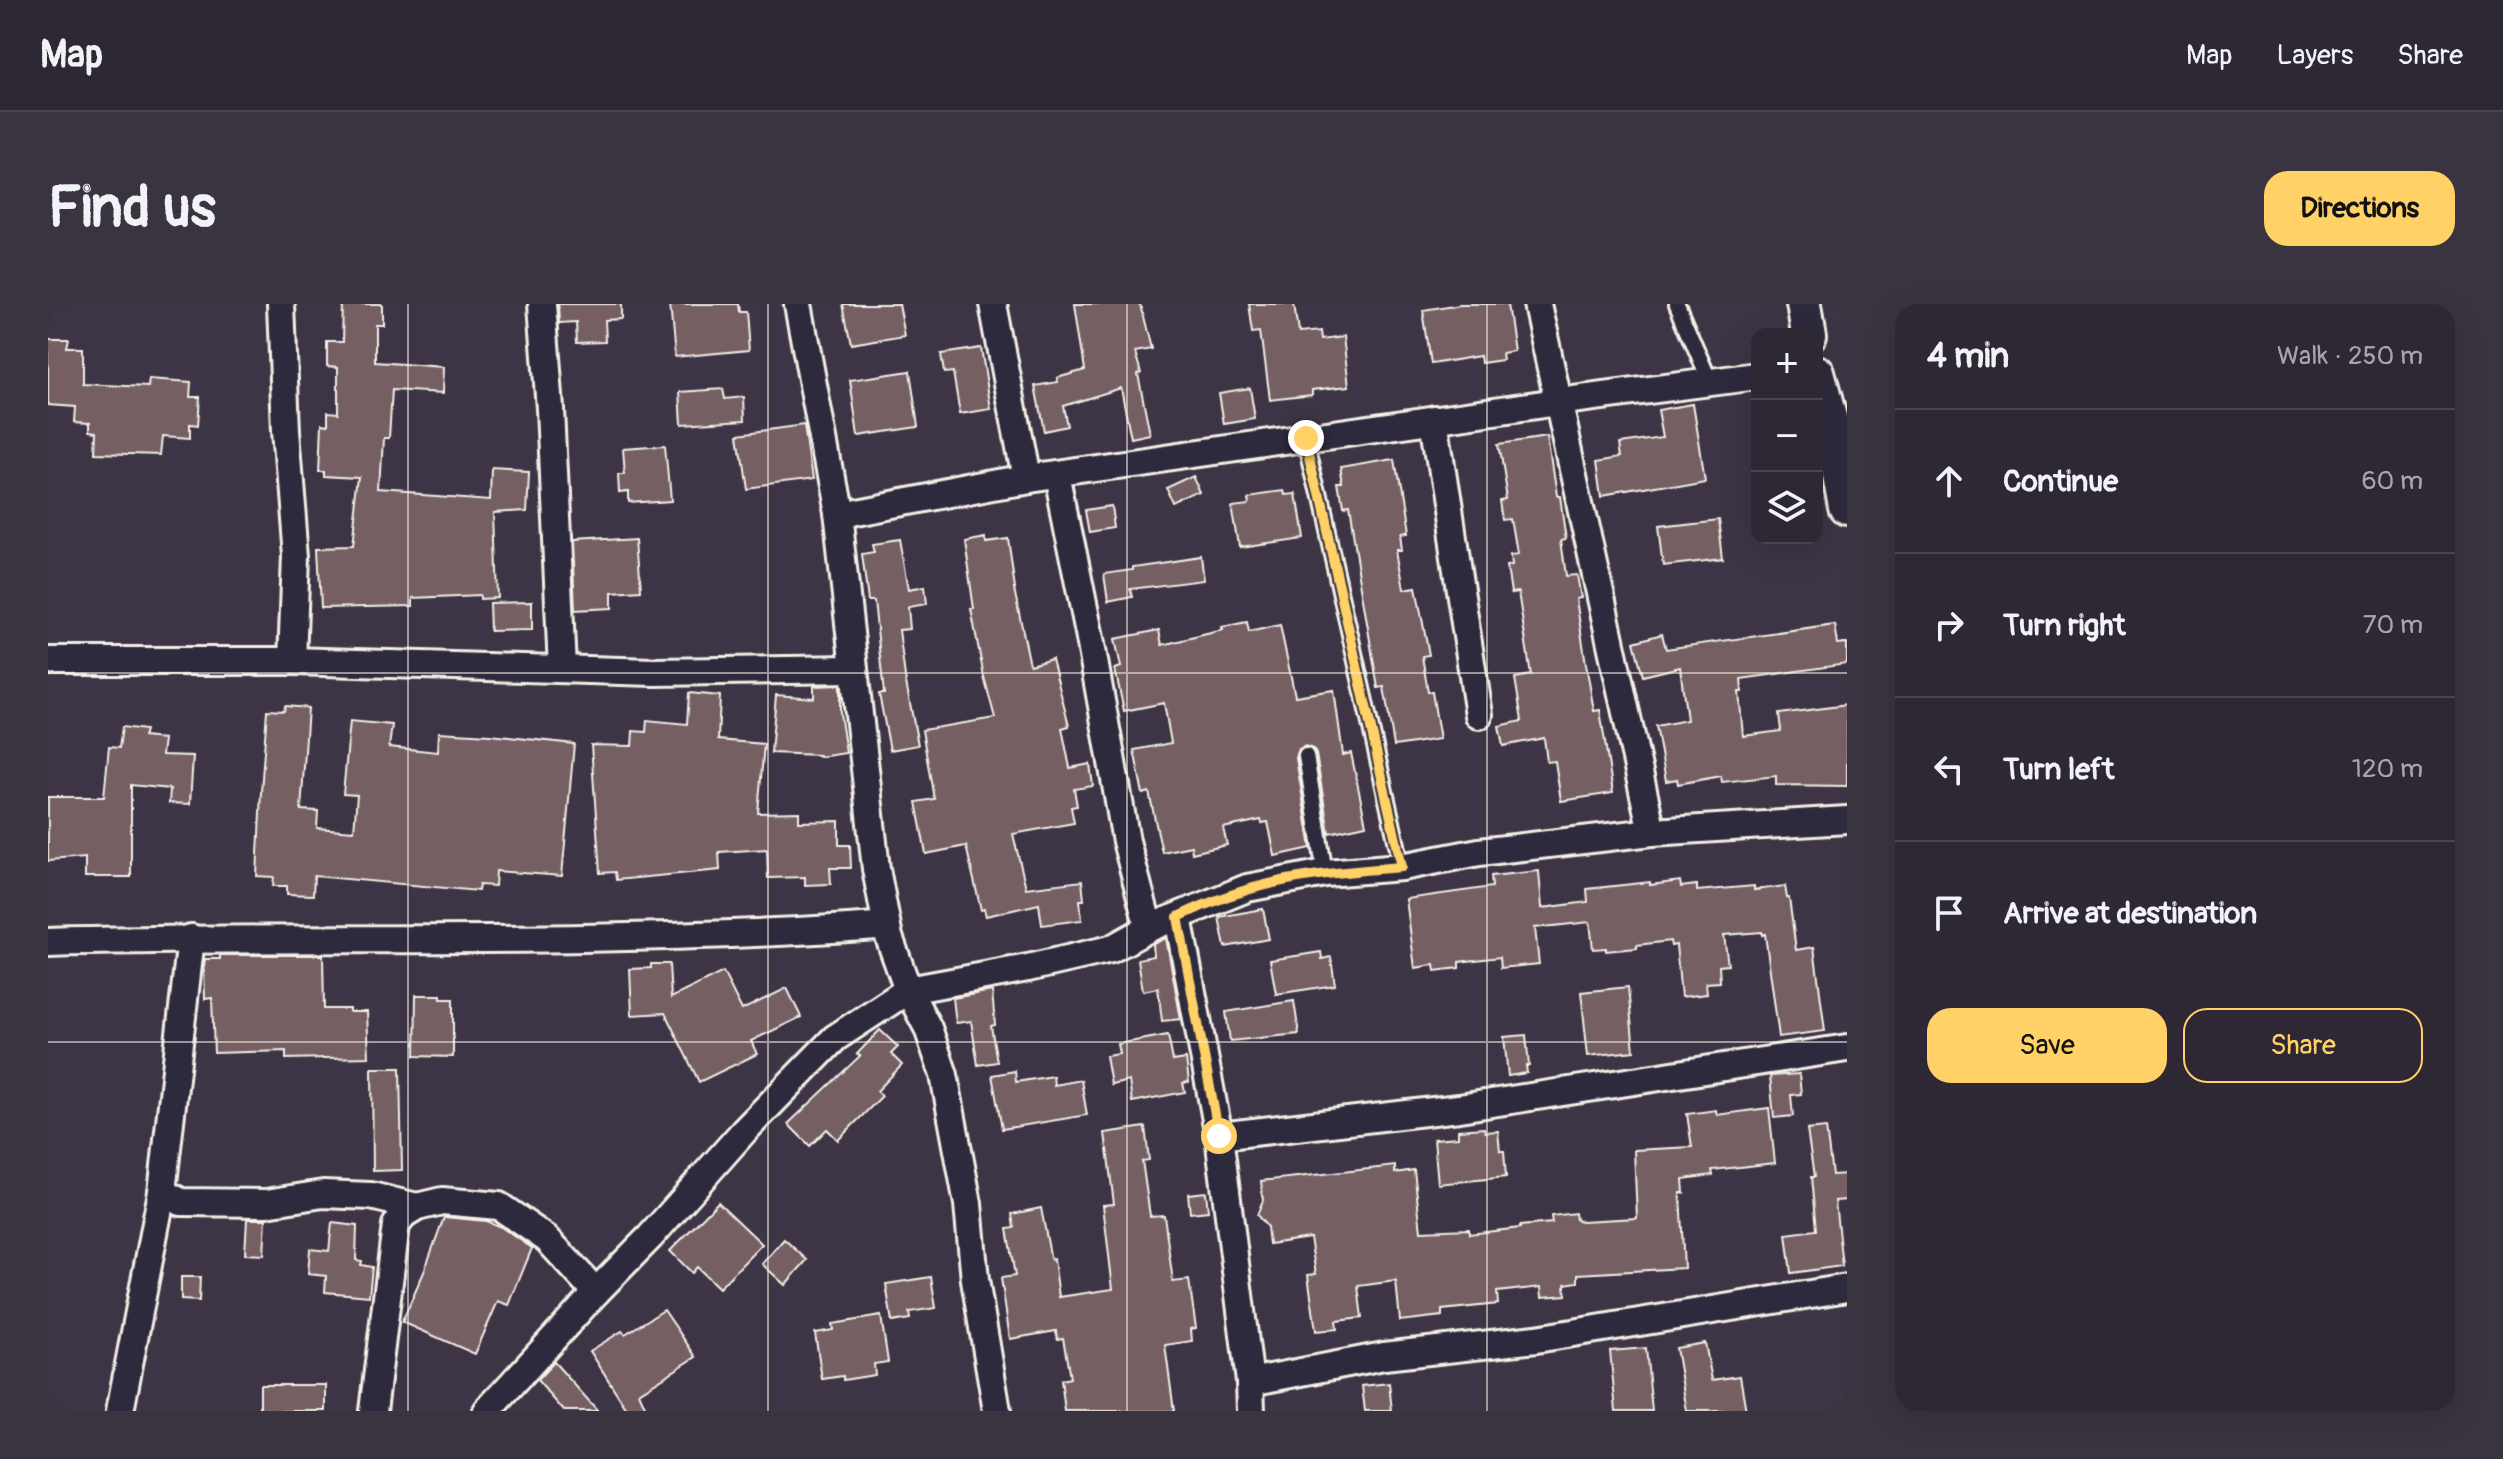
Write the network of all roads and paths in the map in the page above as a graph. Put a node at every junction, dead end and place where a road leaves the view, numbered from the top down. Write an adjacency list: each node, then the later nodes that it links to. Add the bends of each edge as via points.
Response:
1 (281, 304): 21 (street, via 296,556)
2 (542, 304): 22 (street)
3 (798, 304): 19 (street)
4 (993, 304): 17 (street)
5 (1537, 304): 12 (street)
6 (1677, 304): 10 (lane)
7 (1804, 304): 8 (street)
8 (1808, 328)
9 (1751, 377): 10 (street)
10 (1710, 382): 12 (street)
11 (1823, 388): 14 (street)
12 (1557, 402): 13 (street); 27 (street)
13 (1434, 419): 15 (street); 24 (street)
14 (1840, 431): 18 (street)
15 (1306, 438): 16 (street); 28 (lane)
16 (1057, 475): 17 (street); 32 (street, via 1126,841)
17 (1026, 478): 19 (street)
18 (1847, 510)
19 (837, 514): 23 (street)
20 (48, 661): 21 (street)
21 (292, 661): 22 (street)
22 (562, 669): 23 (street)
23 (853, 669): 31 (street)
24 (1479, 715)
25 (1306, 756): 29 (lane)
26 (1847, 820): 27 (street)
27 (1652, 832): 28 (street, via 1479,852)
28 (1402, 867): 29 (street)
29 (1325, 873): 30 (street, via 1247,888)
30 (1178, 917): 32 (street); 37 (street)
31 (886, 925): 33 (street, via 818,932 528,940); 35 (street)
32 (1149, 928): 35 (street, via 1111,949)
33 (191, 938): 34 (street); 38 (street)
34 (48, 942)
35 (908, 990): 41 (street, via 835,1038); 46 (street, via 944,1075)
36 (1847, 1048): 37 (street, via 1459,1108)
37 (1219, 1136): 42 (street)
38 (162, 1192): 39 (street, via 181,1202 266,1203 323,1194 371,1196); 43 (street)
39 (417, 1207): 41 (street, via 442,1201 499,1206 547,1239); 44 (street, via 396,1225)
40 (1847, 1288): 42 (street, via 1536,1339 1384,1356)
41 (596, 1292): 45 (street)
42 (1250, 1382): 47 (street)
43 (120, 1411)
44 (373, 1411)
45 (487, 1411)
46 (997, 1411)
47 (1251, 1411)

